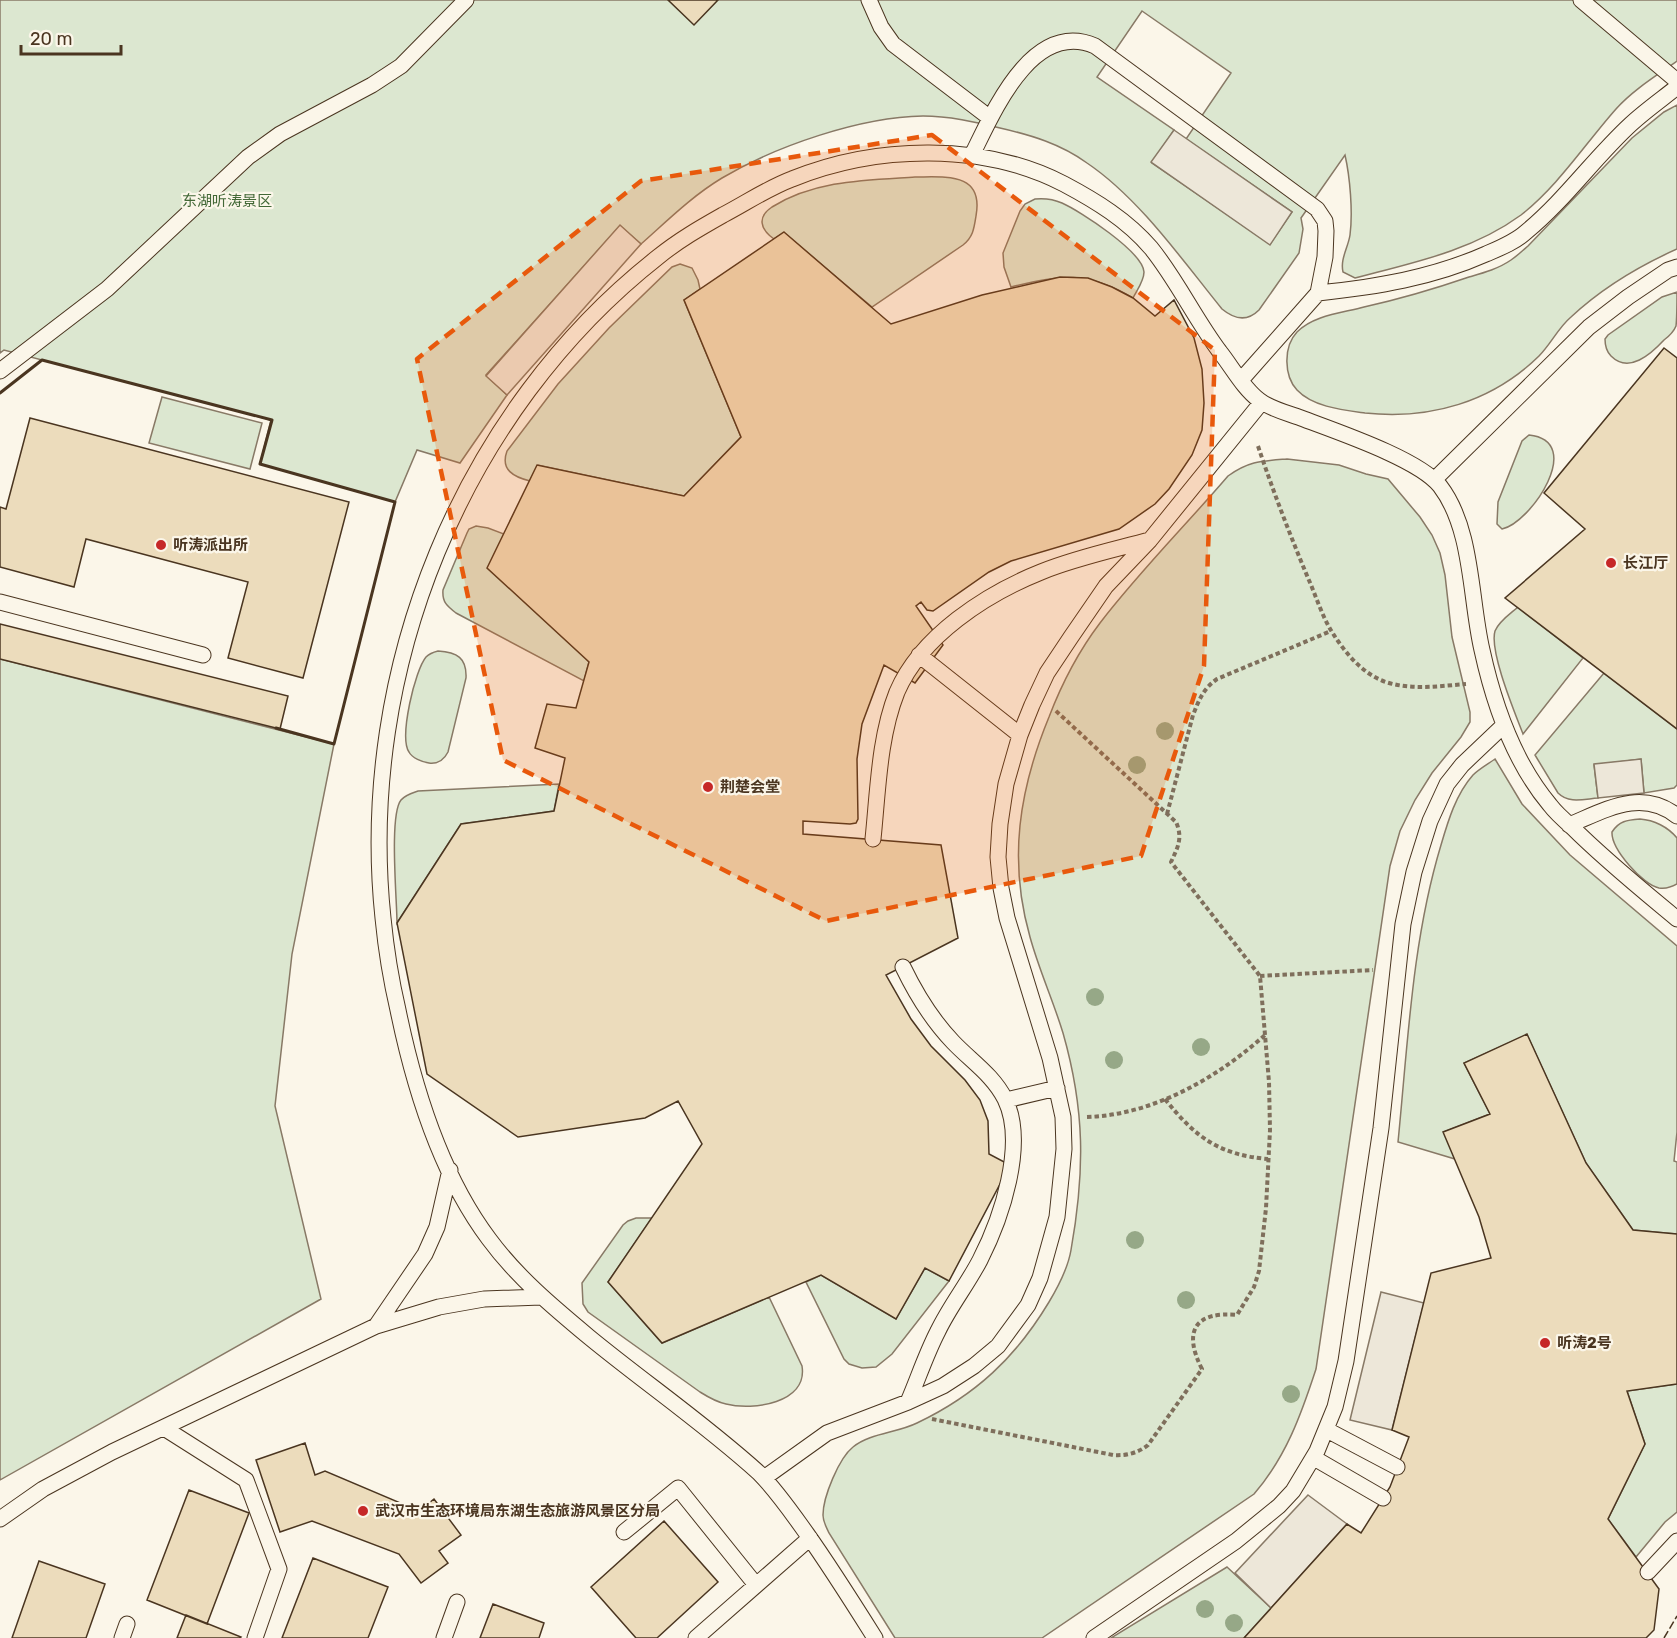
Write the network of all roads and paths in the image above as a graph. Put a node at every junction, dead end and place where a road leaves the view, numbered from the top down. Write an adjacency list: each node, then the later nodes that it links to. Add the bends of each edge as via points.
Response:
1 (466, 0): 10 (lane, via 401,66 280,134 248,157 107,289)
2 (869, 0): 6 (lane, via 893,44)
3 (1581, 0): 4 (lane)
4 (1677, 81)
5 (1677, 87): 9 (lane, via 1631,123 1552,209 1524,234 1500,248 1410,280)
6 (990, 118): 7 (lane); 9 (lane, via 1011,82 1048,48 1074,41 1095,46 1317,209 1326,231)
7 (972, 155): 11 (lane, via 1041,173 1102,206 1134,231 1166,270); 38 (lane, via 885,155 820,169 779,184 681,239 633,277 576,332 519,403 480,462 450,518 427,577 393,700 379,833 382,912 405,1044 422,1106)
8 (1677, 267): 14 (lane, via 1589,327)
9 (1318, 293): 11 (lane)
10 (0, 371)
11 (1241, 380): 12 (lane)
12 (1261, 403): 13 (lane); 14 (lane, via 1354,438)
13 (1249, 418): 15 (lane); 17 (path, via 1277,503)
14 (1436, 479): 20 (lane, via 1462,535)
15 (1150, 540): 19 (lane, via 1041,572 988,598 955,621); 21 (lane, via 1106,586)
16 (0, 602): 18 (lane)
17 (1331, 631): 20 (path, via 1360,667 1387,683 1432,687); 24 (path, via 1207,686 1193,715)
18 (202, 655)
19 (919, 655): 23 (lane); 27 (lane, via 898,691 886,728)
20 (1490, 682): 22 (lane)
21 (1037, 693): 23 (lane); 24 (path)
22 (1503, 726): 26 (lane, via 1549,805); 30 (lane, via 1452,778 1430,821 1414,872)
23 (1020, 735): 33 (lane, via 1000,824 1001,888)
24 (1167, 814): 31 (path, via 1176,822 1180,835 1171,862)
25 (1677, 816): 26 (lane, via 1657,804 1637,801)
26 (1569, 825): 28 (lane, via 1596,853)
27 (873, 839)
28 (1677, 919)
29 (903, 966): 35 (lane, via 927,1011 993,1079)
30 (1397, 969): 31 (path); 44 (lane, via 1381,1128 1346,1361)
31 (1260, 976): 32 (path)
32 (1265, 1034): 34 (path, via 1228,1065); 37 (path)
33 (1057, 1088): 35 (lane); 36 (lane)
34 (1164, 1099): 36 (path, via 1112,1115); 37 (path, via 1209,1142 1227,1152)
35 (1006, 1100): 41 (lane, via 1013,1155 1006,1195 979,1261 938,1330)
36 (1063, 1117): 41 (lane, via 1057,1216 1040,1278 1028,1305 998,1346 974,1366)
37 (1268, 1159): 42 (path, via 1262,1250 1254,1287 1237,1315 1222,1314 1200,1322 1192,1340 1202,1369 1140,1451 1113,1455)
38 (450, 1170): 39 (lane, via 485,1234); 40 (lane, via 437,1227 425,1254)
39 (541, 1297): 40 (lane, via 484,1299 439,1307); 47 (lane)
40 (376, 1326): 43 (lane)
41 (908, 1402): 42 (lane)
42 (887, 1410): 47 (lane, via 826,1433)
43 (164, 1428): 49 (lane, via 43,1489); 56 (lane, via 246,1480 279,1569)
44 (1327, 1430): 45 (lane); 46 (lane)
45 (1314, 1458): 48 (lane); 60 (lane, via 1279,1506)
46 (1397, 1467)
47 (764, 1478): 51 (lane)
48 (1383, 1498)
49 (0, 1518)
50 (624, 1532): 54 (lane, via 678,1488)
51 (810, 1538): 54 (lane); 59 (lane)
52 (1677, 1541): 53 (lane)
53 (1648, 1572)
54 (756, 1585): 58 (lane)
55 (457, 1602): 57 (lane)
56 (255, 1638)
57 (444, 1638)
58 (696, 1638)
59 (875, 1638)
60 (1094, 1638)

